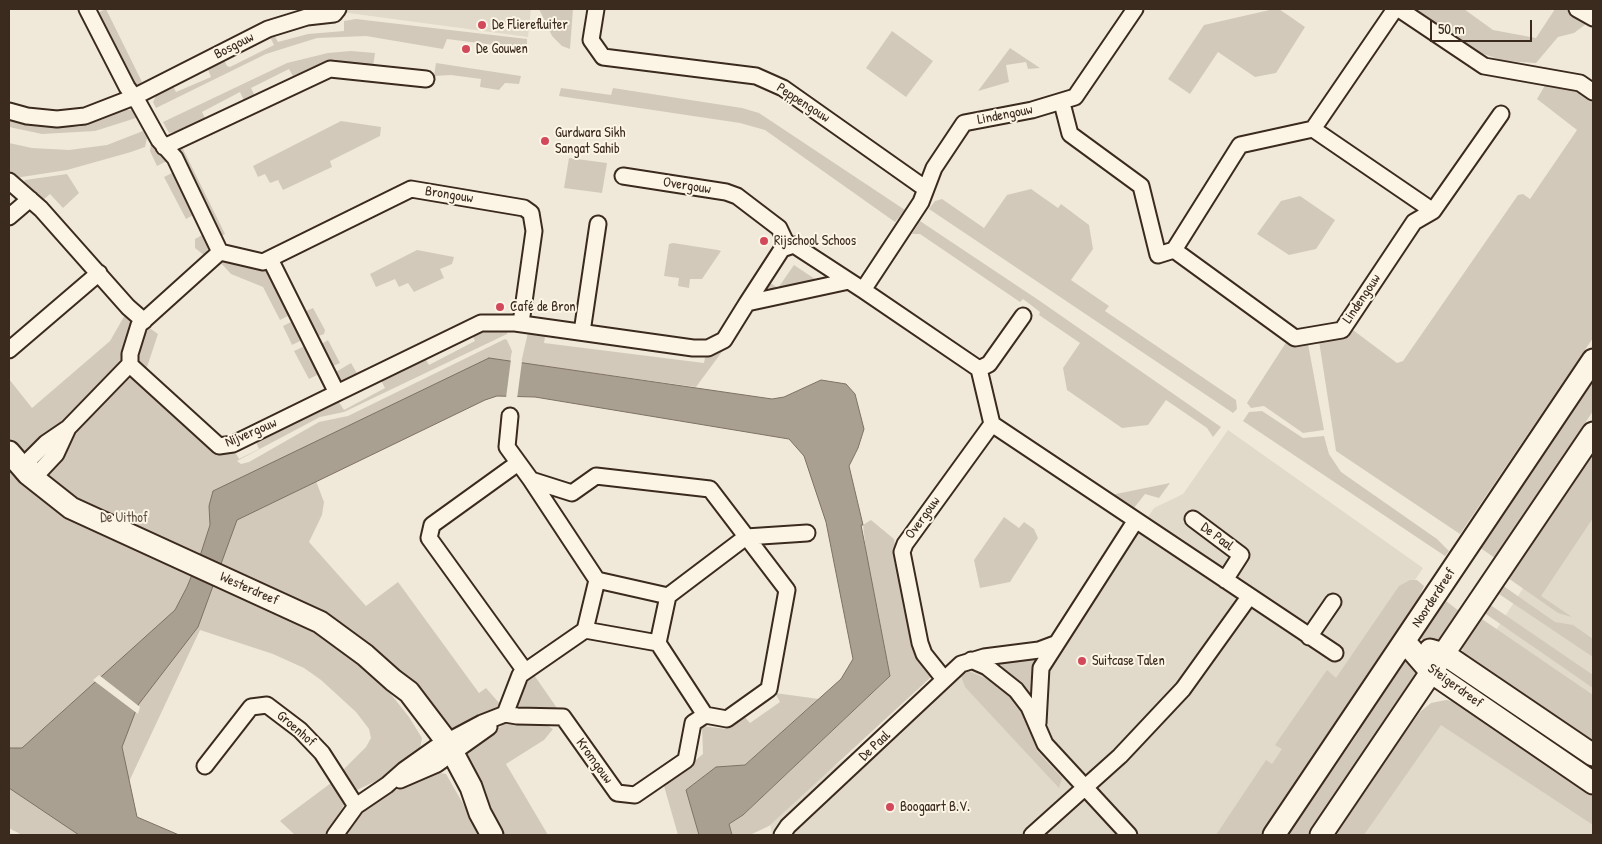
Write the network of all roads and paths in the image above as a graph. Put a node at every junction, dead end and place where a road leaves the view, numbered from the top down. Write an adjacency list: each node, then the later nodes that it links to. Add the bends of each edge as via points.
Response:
1 (87, 9): 11 (street)
2 (338, 9): 11 (street, Bosgouw, via 334,14 307,17 268,29)
3 (596, 9): 19 (street, Peppengouw, via 591,40 603,57 756,76 783,88)
4 (1135, 9): 12 (street, Lindengouw, via 1075,97)
5 (1394, 9): 15 (street)
6 (1400, 9): 10 (street, via 1484,66 1580,83)
7 (1576, 9): 8 (street)
8 (1592, 19)
9 (426, 79): 16 (street, via 330,69)
10 (1593, 92)
11 (134, 97): 13 (street, via 71,119 27,116); 16 (street)
12 (1062, 103): 19 (street, Lindengouw, via 964,123 934,168); 25 (street, Lindengouw, via 1070,134 1141,186 1158,255)
13 (9, 111)
14 (1501, 114): 21 (street, Lindengouw)
15 (1313, 129): 21 (street); 25 (street, via 1240,144)
16 (164, 147): 26 (street, via 175,158)
17 (623, 176): 24 (street, Overgouw, via 737,196 779,228)
18 (9, 182): 20 (street)
19 (926, 189): 30 (street)
20 (30, 199): 22 (street); 28 (street)
21 (1433, 211): 25 (street, Lindengouw, via 1414,222 1342,330 1301,338 1295,338)
22 (9, 218)
23 (598, 224): 35 (street)
24 (788, 247): 29 (street, via 794,245); 31 (street, via 782,249)
25 (1174, 250)
26 (220, 252): 27 (street, Brongouw, via 256,262); 33 (street)
27 (270, 259): 34 (street, Brongouw, via 411,189 524,208 531,213 534,231); 40 (street)
28 (100, 273): 33 (street); 36 (street)
29 (849, 281): 30 (street); 31 (street)
30 (863, 290): 39 (street)
31 (747, 303): 35 (street, via 724,340 708,348)
32 (1023, 316): 39 (street, via 989,364)
33 (144, 321): 38 (street, via 135,336)
34 (521, 323): 35 (street); 40 (street, via 481,323)
35 (582, 332)
36 (9, 350)
37 (1593, 360): 60 (main road, Noorderdreef)
38 (130, 365): 40 (street, Nijvergouw, via 220,446 233,444); 47 (street, via 68,428 56,454)
39 (979, 369): 42 (street)
40 (337, 393)
41 (510, 416): 46 (street, via 507,447)
42 (992, 424): 50 (street); 68 (street, Overgouw, via 904,544 902,552 920,643 924,654)
43 (1593, 433): 64 (main road)
44 (9, 438): 47 (main road, Westerdreef)
45 (9, 452): 47 (main road, Westerdreef)
46 (518, 463): 48 (street); 66 (street, via 432,525 430,538)
47 (33, 468): 72 (main road, Westerdreef, via 71,508 320,622 353,645 393,680 403,700)
48 (531, 480): 52 (street, via 572,493 596,476 710,489); 53 (street)
49 (1193, 519): 54 (street, De Paal, via 1241,555)
50 (1136, 520): 54 (street); 62 (street)
51 (807, 533): 52 (street)
52 (746, 537): 55 (street); 70 (street, via 786,590 769,690 727,719)
53 (597, 580): 55 (street); 58 (street)
54 (1225, 580): 56 (street)
55 (668, 596): 61 (street)
56 (1249, 596): 59 (street); 76 (street, via 1183,689 1120,756)
57 (1333, 602): 59 (street)
58 (585, 630): 61 (street); 66 (street)
59 (1309, 637): 63 (street)
60 (1404, 642): 64 (main road, Steigerdreef); 67 (main road, Steigerdreef); 83 (main road, Noorderdreef)
61 (658, 643): 70 (street)
62 (1055, 644): 65 (street, De Paal, via 1039,650); 71 (street, via 1041,668)
63 (1335, 653)
64 (1444, 654): 67 (main road); 73 (main road, Steigerdreef)
65 (971, 660): 68 (street, De Paal); 71 (street, via 987,667 1016,690 1030,707)
66 (525, 671): 69 (street, via 520,675)
67 (1431, 672): 75 (main road, Steigerdreef); 84 (main road)
68 (944, 679): 80 (street, De Paal)
69 (505, 714): 70 (street, Kromgouw, via 563,717 617,793 635,795 686,760 693,723); 72 (street)
70 (705, 714)
71 (1038, 728): 76 (street, via 1045,744)
72 (445, 751): 77 (street, via 404,770); 79 (main road, Westerdreef, via 462,793 480,813)
73 (1593, 756)
74 (205, 766): 77 (street, Groenhof, via 251,707 267,705 300,730 322,753)
75 (1593, 783)
76 (1084, 787): 81 (street); 82 (street)
77 (356, 806): 78 (street)
78 (335, 835)
79 (492, 835)
80 (782, 835)
81 (1032, 835)
82 (1128, 835)
83 (1274, 835)
84 (1321, 835)

